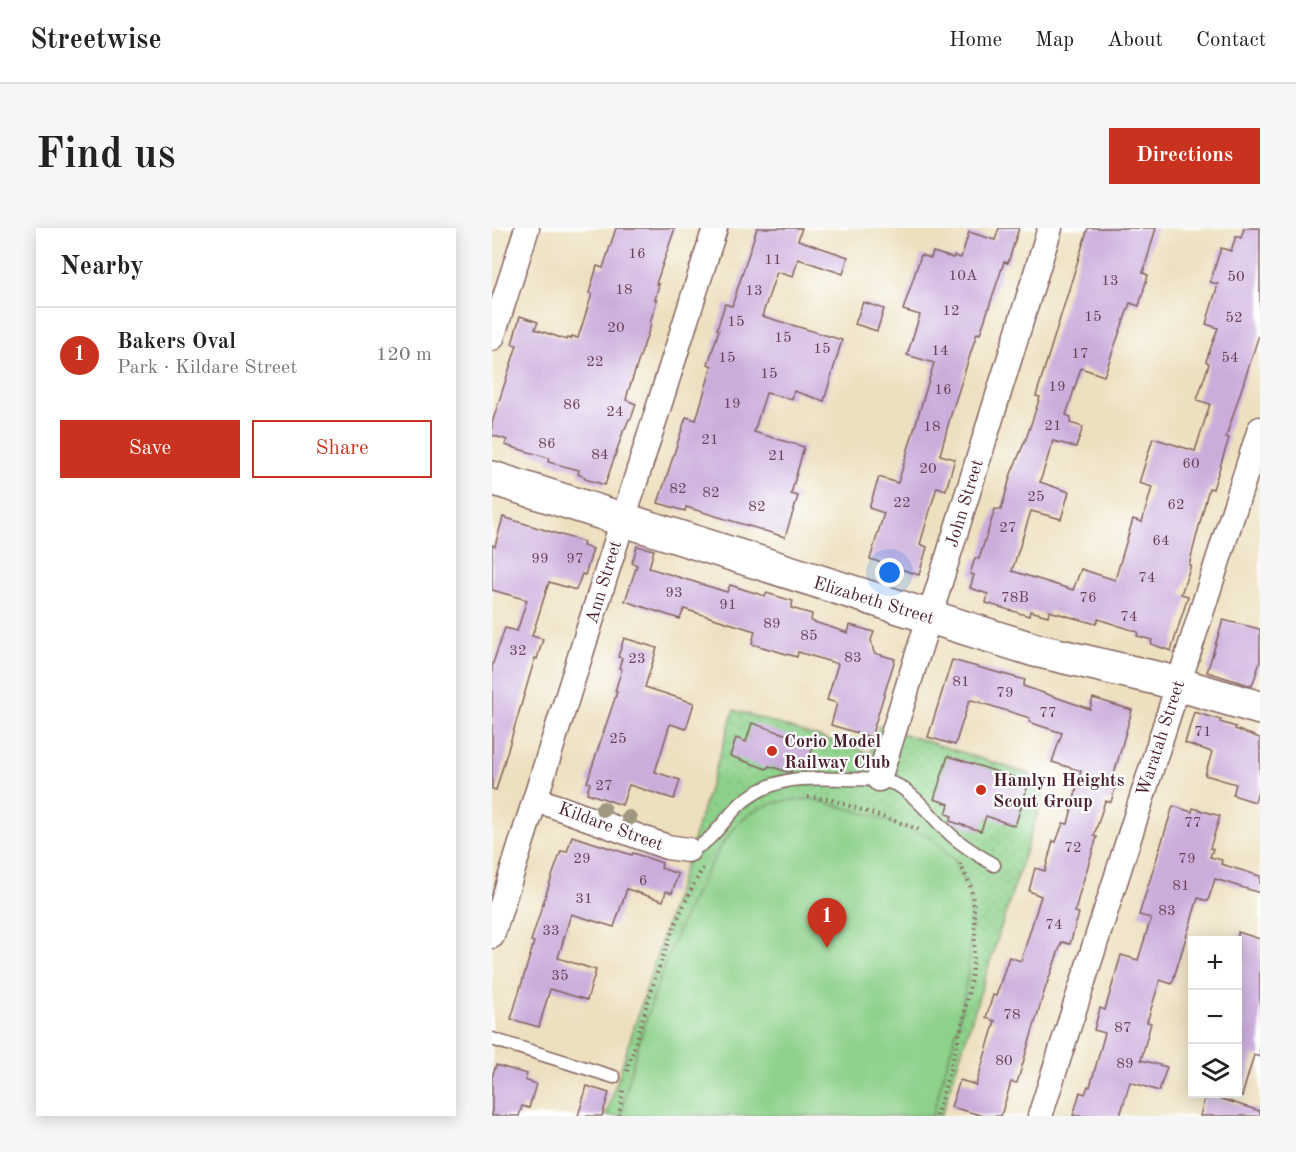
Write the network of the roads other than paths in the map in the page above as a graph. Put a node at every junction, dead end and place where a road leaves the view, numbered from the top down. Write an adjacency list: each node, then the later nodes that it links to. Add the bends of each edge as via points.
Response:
1 (526, 228): 4 (street)
2 (714, 228): 7 (street, Ann Street)
3 (1050, 228): 8 (street, John Street)
4 (492, 338)
5 (1260, 429): 9 (street, Waratah Street)
6 (492, 478): 7 (street, Elizabeth Street)
7 (622, 521): 8 (street, Elizabeth Street); 12 (street, Ann Street)
8 (929, 618): 9 (street, Elizabeth Street, via 1044,653); 11 (street, John Street)
9 (1178, 684): 10 (street, Elizabeth Street); 18 (street, Waratah Street)
10 (1260, 708)
11 (879, 779): 13 (lane, via 800,778 767,786 736,807); 14 (lane, via 908,792 952,837)
12 (535, 799): 13 (street, Kildare Street, via 667,847); 15 (street, Ann Street)
13 (699, 853)
14 (994, 865)
15 (492, 936)
16 (492, 1039): 17 (lane)
17 (620, 1077)
18 (1040, 1116)

